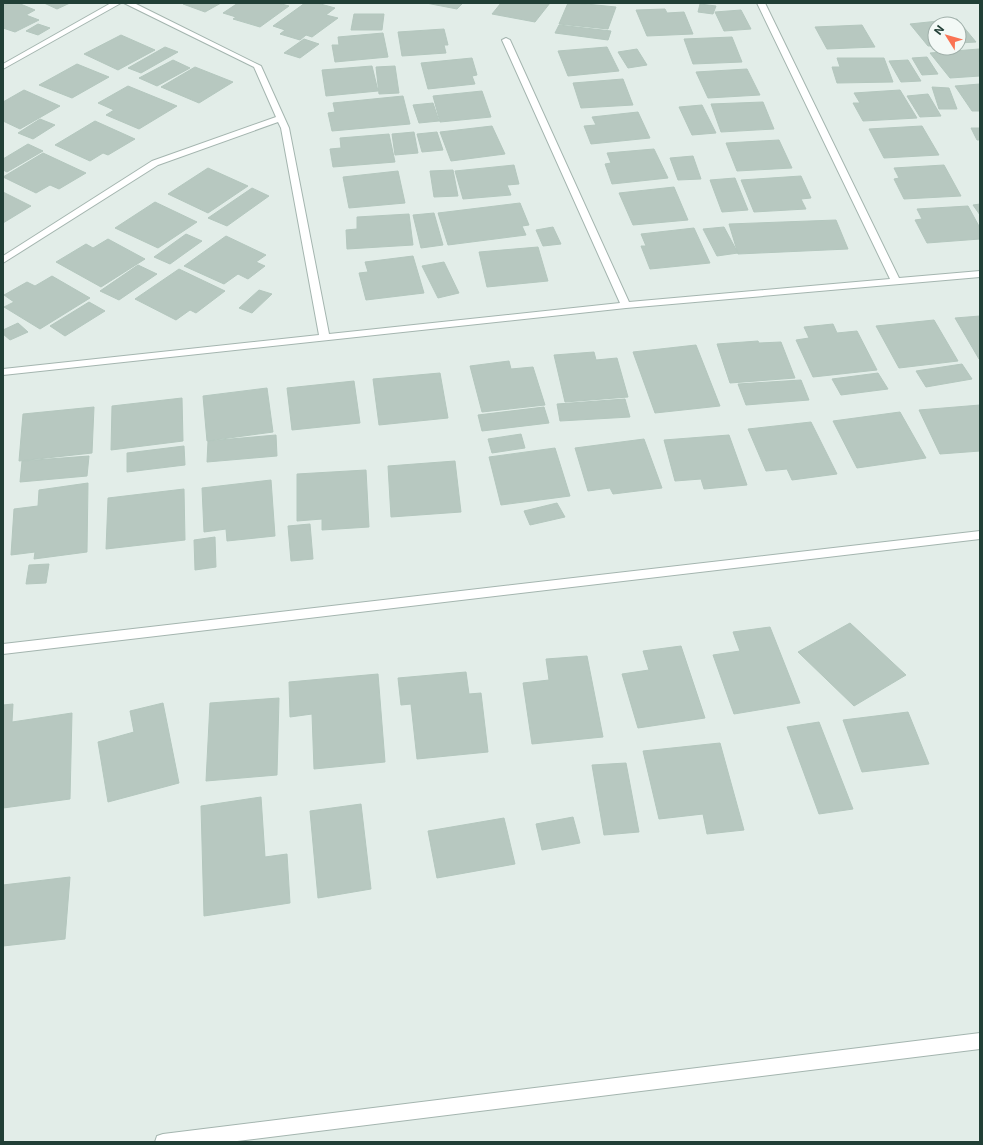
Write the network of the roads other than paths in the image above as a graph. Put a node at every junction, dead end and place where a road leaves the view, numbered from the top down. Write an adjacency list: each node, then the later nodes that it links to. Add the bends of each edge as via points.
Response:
1 (117, 3): 5 (street)
2 (128, 3): 6 (street, via 257,66)
3 (761, 3): 9 (street)
4 (506, 40): 10 (street)
5 (3, 67)
6 (280, 118): 7 (street, via 155,163); 11 (street, via 285,128)
7 (3, 260)
8 (980, 274): 9 (street)
9 (896, 281): 10 (street)
10 (626, 305): 11 (street)
11 (325, 338): 12 (street)
12 (3, 372)
13 (980, 535): 14 (street)
14 (3, 649)
15 (980, 1041): 16 (street)
16 (164, 1142)

